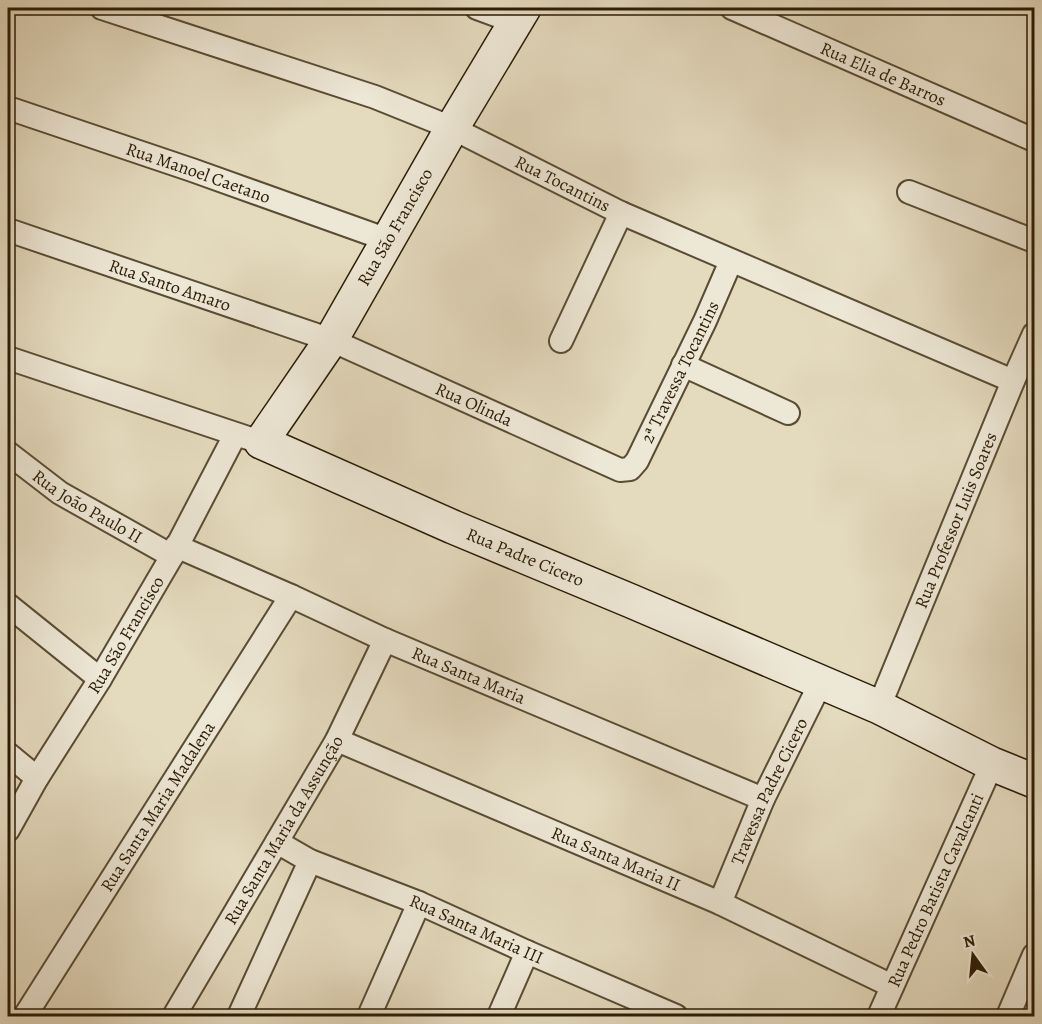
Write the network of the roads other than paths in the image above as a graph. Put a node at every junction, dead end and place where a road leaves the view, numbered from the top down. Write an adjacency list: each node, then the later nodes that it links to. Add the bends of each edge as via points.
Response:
1 (102, 8): 6 (street, Rua Tocantins, via 364,93)
2 (477, 8): 4 (street)
3 (732, 8): 7 (street, Rua Elia de Barros)
4 (519, 15): 6 (street, Rua São Francisco)
5 (8, 108): 11 (street, Rua Manoel Caetano)
6 (452, 128): 9 (street, Rua Tocantins); 11 (street, Rua São Francisco)
7 (1035, 140)
8 (909, 192): 12 (street)
9 (621, 213): 13 (street, Rua Tocantins); 16 (street)
10 (8, 230): 15 (street, Rua Santo Amaro)
11 (388, 240): 15 (street, Rua São Francisco)
12 (1035, 241)
13 (731, 261): 18 (street, 2ª Travessa Tocantins); 19 (street, Rua Tocantins)
14 (1035, 334): 19 (street, Rua Professor Luis Soares)
15 (332, 340): 21 (street, Rua São Francisco); 23 (street, Rua Olinda)
16 (561, 341)
17 (8, 358): 21 (street, Rua Padre Cicero)
18 (683, 365): 20 (street); 23 (street, 2ª Travessa Tocantins, via 637,461 628,470)
19 (1013, 381): 30 (street, Rua Professor Luis Soares)
20 (788, 413)
21 (248, 438): 24 (street, Rua São Francisco); 29 (street, Rua Padre Cicero)
22 (8, 453): 24 (street, Rua João Paulo II, via 60,493)
23 (618, 469)
24 (174, 551): 25 (street, Rua Santa Maria); 28 (street, Rua São Francisco)
25 (291, 596): 27 (street, Rua Santa Maria); 46 (street, Rua Santa Maria Madalena)
26 (8, 605): 28 (street)
27 (385, 640): 31 (street, Rua Santa Maria da Assunção); 36 (street, Rua Santa Maria)
28 (100, 679): 34 (street, Rua São Francisco)
29 (821, 682): 30 (street, Rua Padre Cicero); 36 (street, Travessa Padre Cicero)
30 (879, 707): 33 (street, Rua Padre Cicero)
31 (337, 740): 38 (street, Rua Santa Maria da Assunção); 41 (street, Rua Santa Maria II)
32 (8, 754): 34 (street)
33 (992, 764): 35 (street, Rua Padre Cicero); 44 (street, Rua Pedro Batista Cavalcanti)
34 (37, 778): 37 (street, Rua São Francisco)
35 (1035, 781)
36 (763, 799): 41 (street, Travessa Padre Cicero)
37 (8, 830)
38 (277, 843): 39 (street, Rua Santa Maria III); 47 (street, Rua Santa Maria da Assunção)
39 (310, 861): 40 (street, Rua Santa Maria III); 48 (street)
40 (419, 903): 42 (street, Rua Santa Maria III); 49 (street)
41 (720, 903): 44 (street, Rua Santa Maria II)
42 (527, 952): 45 (street, Rua Santa Maria III); 50 (street)
43 (1035, 955): 53 (street)
44 (892, 986): 52 (street, Rua Pedro Batista Cavalcanti)
45 (631, 1008): 51 (street, Rua Santa Maria III)
46 (25, 1017)
47 (174, 1017)
48 (239, 1017)
49 (369, 1017)
50 (499, 1017)
51 (676, 1017)
52 (879, 1017)
53 (1008, 1017)

